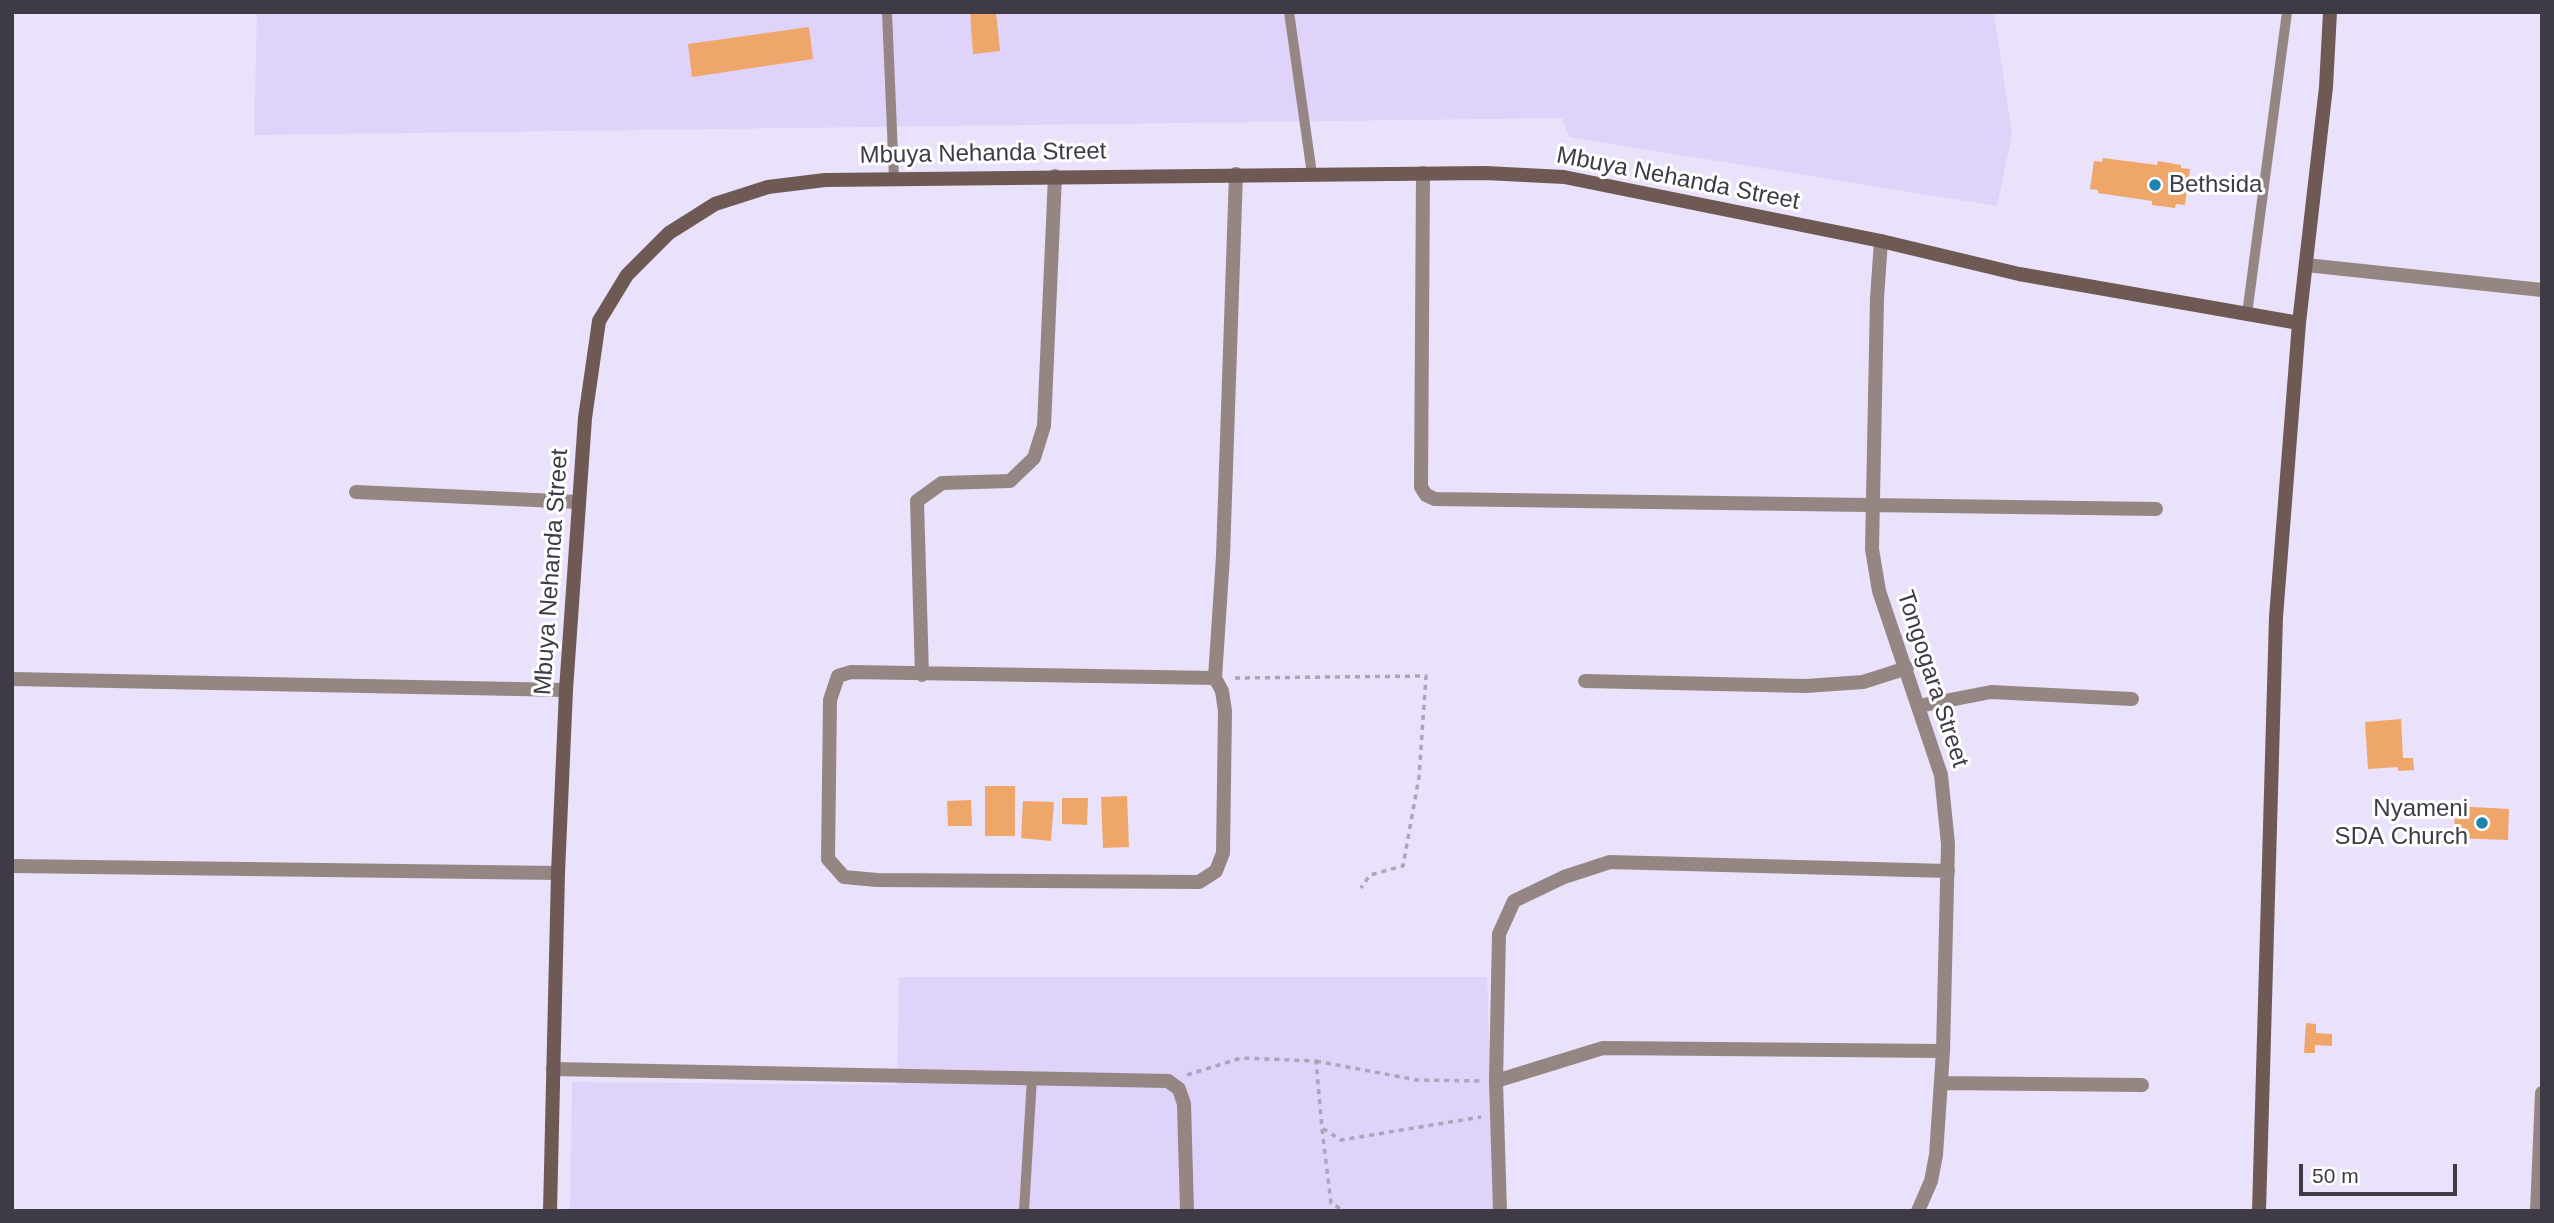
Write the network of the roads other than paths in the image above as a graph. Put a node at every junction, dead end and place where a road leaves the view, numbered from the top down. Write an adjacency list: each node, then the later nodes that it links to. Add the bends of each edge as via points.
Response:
1 (887, 12): 9 (lane)
2 (1289, 12): 7 (lane)
3 (2287, 12): 13 (lane)
4 (2330, 12): 11 (street)
5 (1423, 173): 7 (street, Mbuya Nehanda Street); 10 (street, Mbuya Nehanda Street, via 1564,177); 17 (street, via 1421,487 1426,495 1435,499)
6 (1236, 174): 7 (street, Mbuya Nehanda Street); 8 (street, Mbuya Nehanda Street); 21 (street)
7 (1311, 174)
8 (1055, 176): 9 (street, Mbuya Nehanda Street); 20 (street, via 1044,426 1034,458 1010,481 942,483 917,501)
9 (894, 178): 16 (street, Mbuya Nehanda Street, via 768,187 715,204 668,233 627,275 599,321)
10 (1881, 241): 13 (street, Mbuya Nehanda Street, via 2019,274); 17 (street, Tongogara Street)
11 (2306, 265): 12 (street); 14 (street)
12 (2542, 290)
13 (2247, 314): 14 (street, Mbuya Nehanda Street)
14 (2299, 323): 42 (street, via 2276,617)
15 (356, 492): 16 (street)
16 (579, 502): 24 (street, Mbuya Nehanda Street)
17 (1875, 503): 18 (street); 19 (street, Tongogara Street, via 1872,549 1879,591)
18 (2156, 509)
19 (1907, 668): 23 (street, via 1863,682 1806,685); 26 (street, Tongogara Street)
20 (922, 675): 21 (street); 21 (street, via 850,672 838,676 830,700 828,859 844,877 1199,882 1216,872 1223,853 1226,710)
21 (1215, 678)
22 (12, 679): 24 (street)
23 (1584, 681)
24 (566, 690): 29 (street, Mbuya Nehanda Street)
25 (2132, 699): 26 (street, via 1991,692)
26 (1919, 706): 28 (street, Tongogara Street, via 1941,775)
27 (12, 866): 29 (street)
28 (1948, 871): 30 (street, Tongogara Street); 33 (street, via 1610,862 1564,877 1514,901 1499,934)
29 (558, 873): 31 (street, Mbuya Nehanda Street)
30 (1943, 1051): 33 (street, via 1603,1048); 34 (street, Tongogara Street)
31 (553, 1069): 32 (street); 37 (street, Mbuya Nehanda Street)
32 (1032, 1078): 38 (lane); 39 (street, via 1168,1081 1179,1089 1184,1104)
33 (1496, 1081): 40 (street)
34 (1941, 1083): 35 (street); 41 (street, Tongogara Street, via 1936,1155)
35 (2142, 1085)
36 (2542, 1093): 43 (street)
37 (550, 1211)
38 (1024, 1211)
39 (1187, 1211)
40 (1500, 1211)
41 (1918, 1211)
42 (2259, 1211)
43 (2537, 1211)

